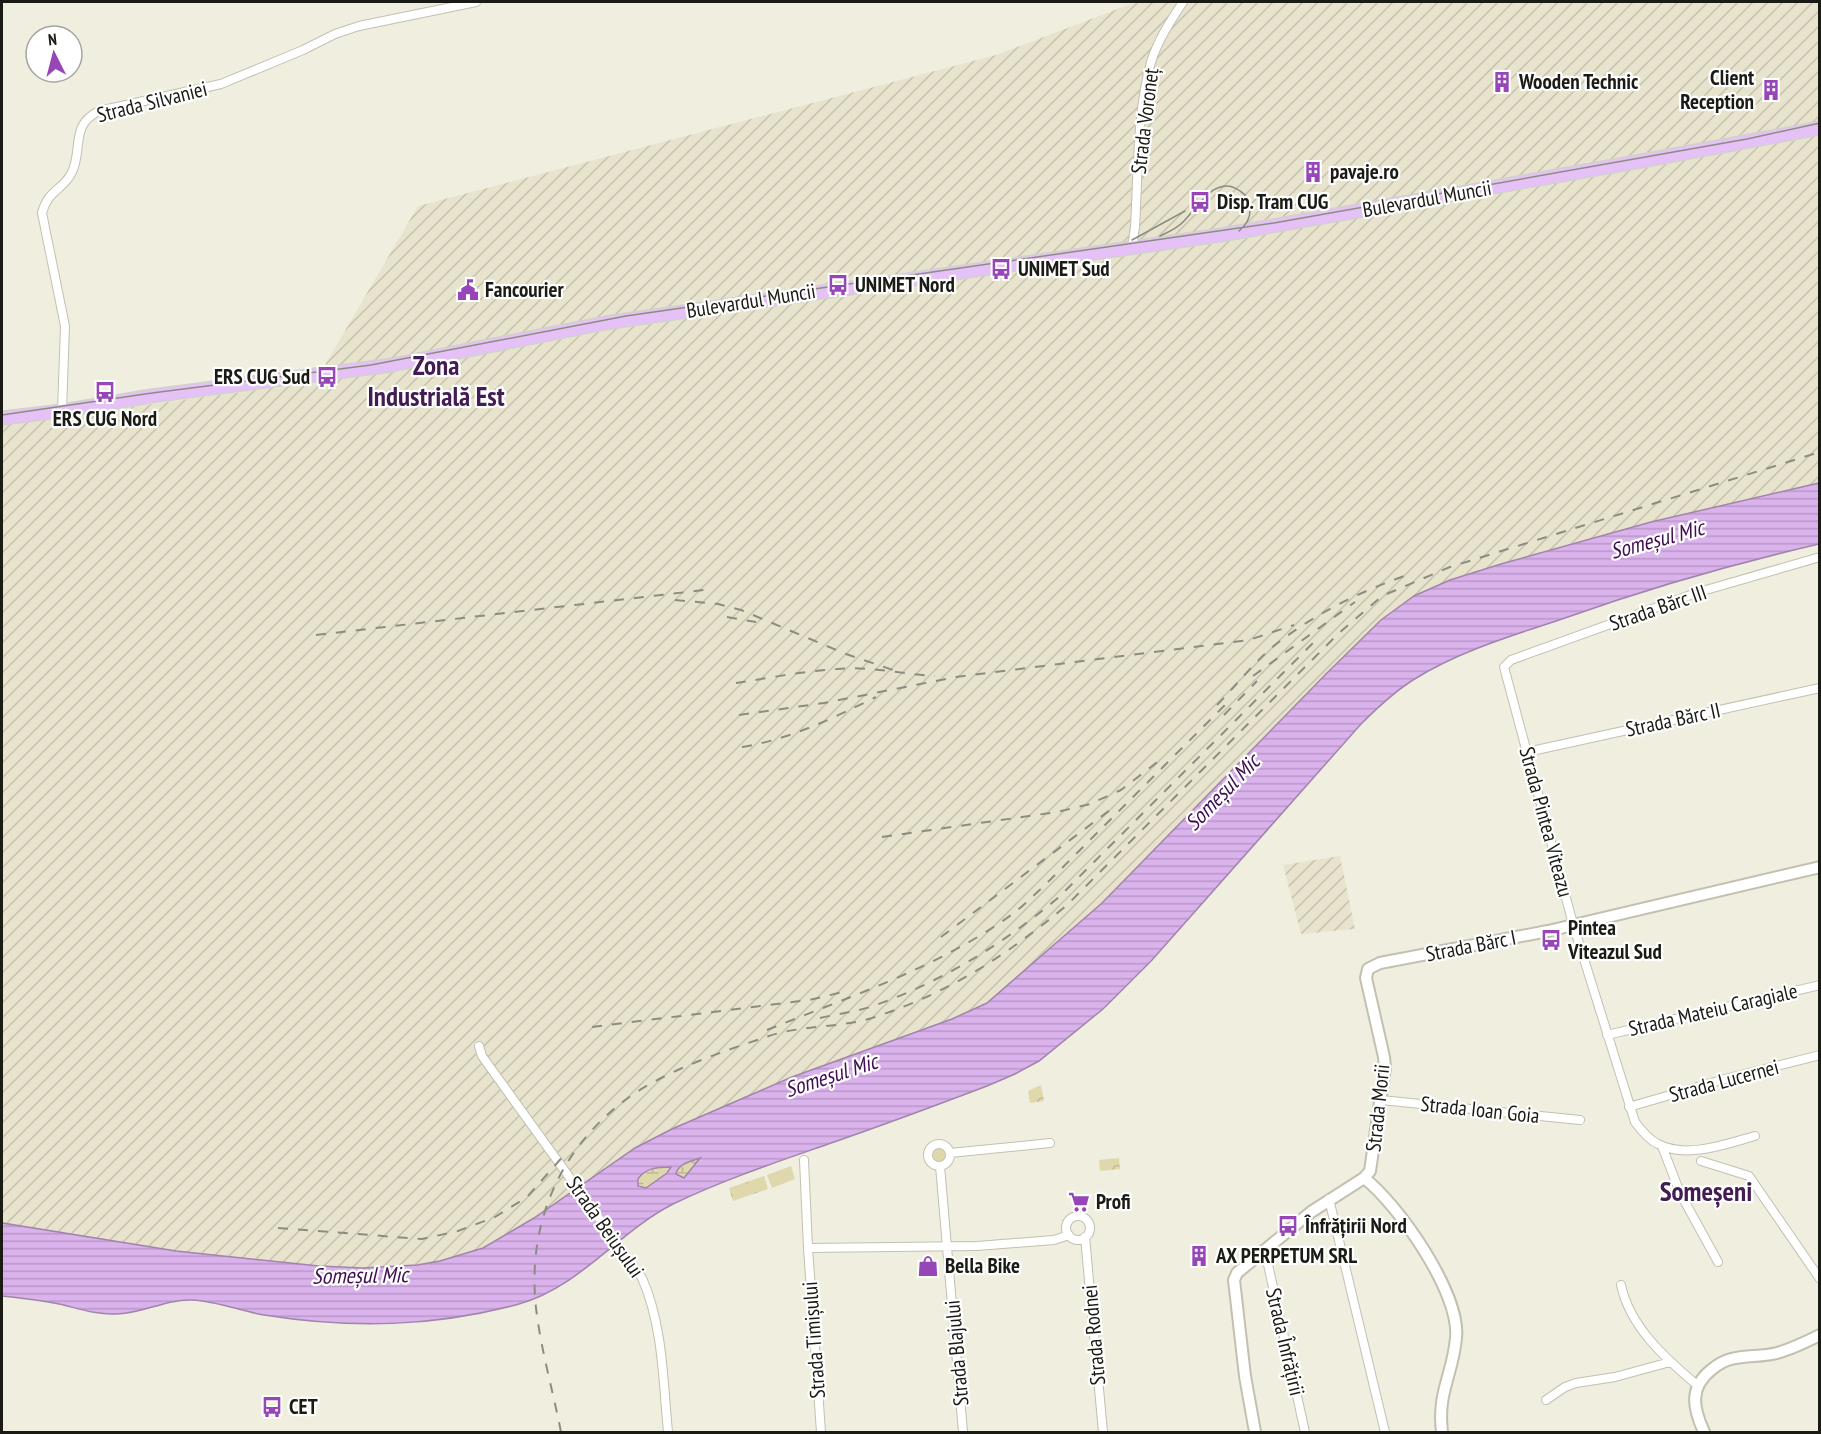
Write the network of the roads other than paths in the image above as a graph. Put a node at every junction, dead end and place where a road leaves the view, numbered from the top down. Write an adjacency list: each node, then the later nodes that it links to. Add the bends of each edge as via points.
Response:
1 (476, 2): 5 (street, Strada Silvaniei, via 359,26 221,84 90,116 80,131 71,174 45,201 42,213 65,326)
2 (1183, 2): 4 (street, Strada Voroneț, via 1151,61)
3 (1820, 128): 4 (main road, Bulevardul Muncii)
4 (1132, 248): 5 (main road, Bulevardul Muncii, via 605,323 392,365)
5 (62, 411): 6 (main road, Bulevardul Muncii)
6 (2, 418)
7 (1820, 557): 8 (street, Strada Bărc III, via 1688,596 1511,660 1505,664)
8 (1505, 670): 10 (street, Strada Pintea Viteazu)
9 (1820, 688): 10 (street, Strada Bărc II)
10 (1527, 752): 12 (street, Strada Pintea Viteazu)
11 (1820, 867): 12 (street, Strada Bărc I)
12 (1574, 924): 13 (street, Strada Bărc I, via 1380,963); 15 (street, Strada Pintea Viteazu)
13 (1368, 969): 18 (street, Strada Morii, via 1366,978 1384,1057)
14 (1820, 985): 15 (street, Strada Mateiu Caragiale)
15 (1607, 1035): 19 (street, Strada Pintea Viteazu)
16 (479, 1046): 42 (street, Strada Beiușului, via 482,1056 642,1278 657,1325)
17 (1820, 1055): 19 (street, Strada Lucernei)
18 (1380, 1100): 20 (street, Strada Ioan Goia); 28 (street, Strada Morii, via 1371,1167)
19 (1629, 1107): 23 (street, Strada Pintea Viteazu, via 1641,1130)
20 (1580, 1120)
21 (1755, 1136): 23 (street, via 1694,1150)
22 (1050, 1143): 24 (street, Strada Blajului)
23 (1662, 1146): 35 (street, via 1680,1193)
24 (950, 1153): 27 (street, via 949,1160); 27 (street, Strada Blajului, via 942,1144 929,1149 930,1162)
25 (804, 1160): 33 (street, Strada Timișului)
26 (1701, 1161): 36 (street, via 1749,1176)
27 (940, 1166): 32 (street, Strada Blajului)
28 (1364, 1178): 29 (street); 49 (street, Strada Morii, via 1383,1195 1417,1240 1455,1315 1456,1338 1440,1404)
29 (1329, 1199): 34 (street); 48 (street)
30 (1069, 1235): 31 (street, via 1078,1240); 31 (street, via 1068,1222 1079,1216 1089,1224); 32 (street, via 1054,1240)
31 (1085, 1238): 45 (street, Strada Rodnei)
32 (948, 1247): 33 (street); 44 (street, Strada Blajului)
33 (808, 1248): 43 (street, Strada Timișului)
34 (1265, 1251): 46 (street, via 1235,1276 1234,1290); 47 (street, Strada Înfrățirii)
35 (1718, 1262)
36 (1820, 1279)
37 (1620, 1285): 39 (street, via 1632,1316)
38 (1820, 1335): 40 (street, via 1777,1353 1722,1362)
39 (1670, 1362): 40 (street); 41 (street, via 1576,1383)
40 (1697, 1384): 50 (street, via 1697,1405)
41 (1546, 1400)
42 (668, 1432)
43 (820, 1432)
44 (963, 1432)
45 (1103, 1432)
46 (1255, 1432)
47 (1305, 1432)
48 (1385, 1432)
49 (1442, 1432)
50 (1704, 1432)

